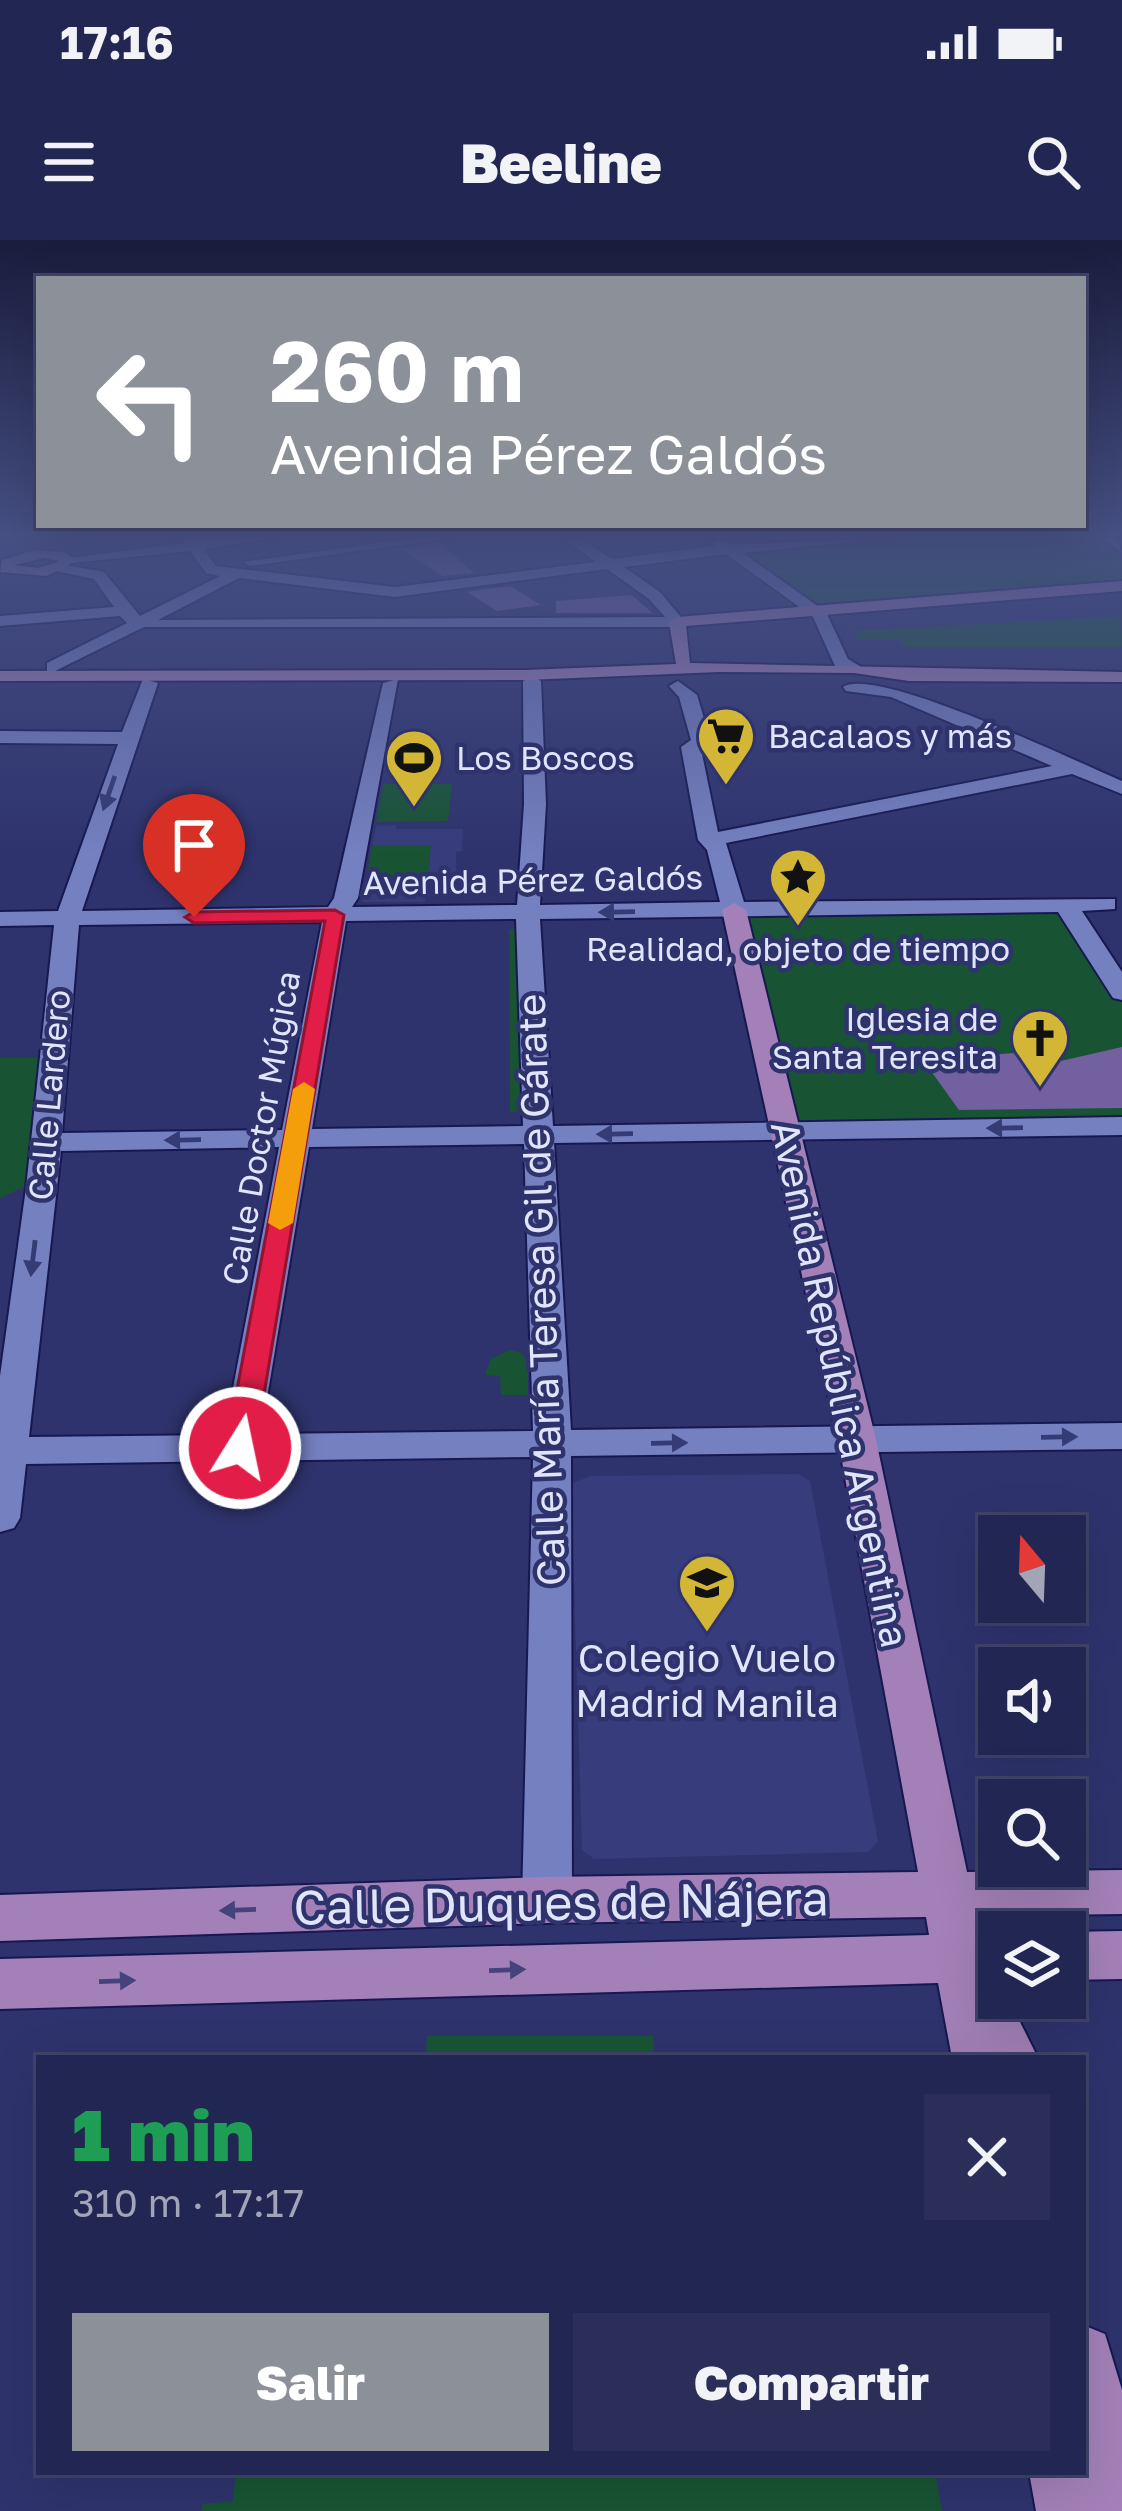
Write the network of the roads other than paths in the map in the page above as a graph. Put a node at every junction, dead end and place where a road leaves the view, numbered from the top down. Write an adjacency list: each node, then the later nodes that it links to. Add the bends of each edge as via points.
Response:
1 (88, 644): 4 (street)
2 (677, 644): 6 (main road)
3 (830, 644): 5 (street)
4 (52, 667)
5 (842, 670): 6 (main road); 6 (main road); 12 (street)
6 (676, 672): 7 (main road); 9 (main road); 17 (street, Avenida República Argentina, via 701,742 691,747)
7 (0, 679): 11 (main road)
8 (1122, 680): 12 (main road); 12 (main road, via 909,676)
9 (532, 681): 10 (main road); 21 (street, Calle María Teresa Gil de Gárate, via 536,804)
10 (392, 682): 11 (main road); 22 (street, Calle Doctor Múgica, via 346,898)
11 (149, 683): 14 (street, Calle Lardero)
12 (888, 684): 15 (street)
13 (0, 737): 14 (street)
14 (128, 738): 23 (street, Calle Lardero, one-way to 23)
15 (1072, 768): 16 (street); 17 (street)
16 (1122, 788)
17 (709, 840): 20 (street, Avenida República Argentina)
18 (1114, 904): 19 (street, Avenida Pérez Galdós)
19 (1066, 905): 20 (street, Avenida Pérez Galdós); 25 (street)
20 (734, 910): 21 (street, Avenida Pérez Galdós, one-way to 21); 27 (main road, Avenida República Argentina)
21 (528, 913): 22 (street, Avenida Pérez Galdós); 28 (street, Calle María Teresa Gil de Gárate)
22 (335, 915): 23 (street, Avenida Pérez Galdós); 29 (street, Calle Doctor Múgica)
23 (67, 919): 24 (street, Avenida Pérez Galdós); 30 (street, Calle Lardero)
24 (0, 920)
25 (1122, 992)
26 (1122, 1126): 27 (street, one-way to 27)
27 (786, 1132): 28 (street, one-way to 28); 32 (main road, Avenida República Argentina)
28 (536, 1136): 29 (street); 33 (street, Calle María Teresa Gil de Gárate)
29 (296, 1139): 30 (street, one-way to 30); 34 (street, Calle Doctor Múgica)
30 (45, 1142): 35 (street, Calle Lardero, one-way to 35)
31 (1122, 1436): 32 (street, one-way to 31)
32 (857, 1440): 33 (street, one-way to 32); 38 (main road, Avenida República Argentina)
33 (552, 1444): 34 (street); 39 (street, Calle María Teresa Gil de Gárate)
34 (240, 1448): 35 (street)
35 (4, 1451): 36 (street, Calle Lardero)
36 (0, 1518)
37 (1122, 1892): 38 (main road, Calle Duques de Nájera)
38 (943, 1893): 39 (main road, Calle Duques de Nájera); 42 (main road, Avenida República Argentina)
39 (547, 1900): 40 (main road, Calle Duques de Nájera, one-way to 40)
40 (0, 1918)
41 (1122, 1955): 43 (main road)
42 (978, 1956)
43 (1086, 1956)
44 (978, 1958): 45 (main road, Calle Duques de Nájera, one-way to 44)
45 (0, 1984)
46 (979, 2019): 48 (main road, Avenida República Argentina)
47 (1000, 2019): 49 (main road, Avenida República Argentina)
48 (979, 2055)
49 (1010, 2055)
50 (1086, 2369): 53 (main road)
51 (1062, 2475): 52 (main road)
52 (1069, 2511)
53 (1118, 2511)

